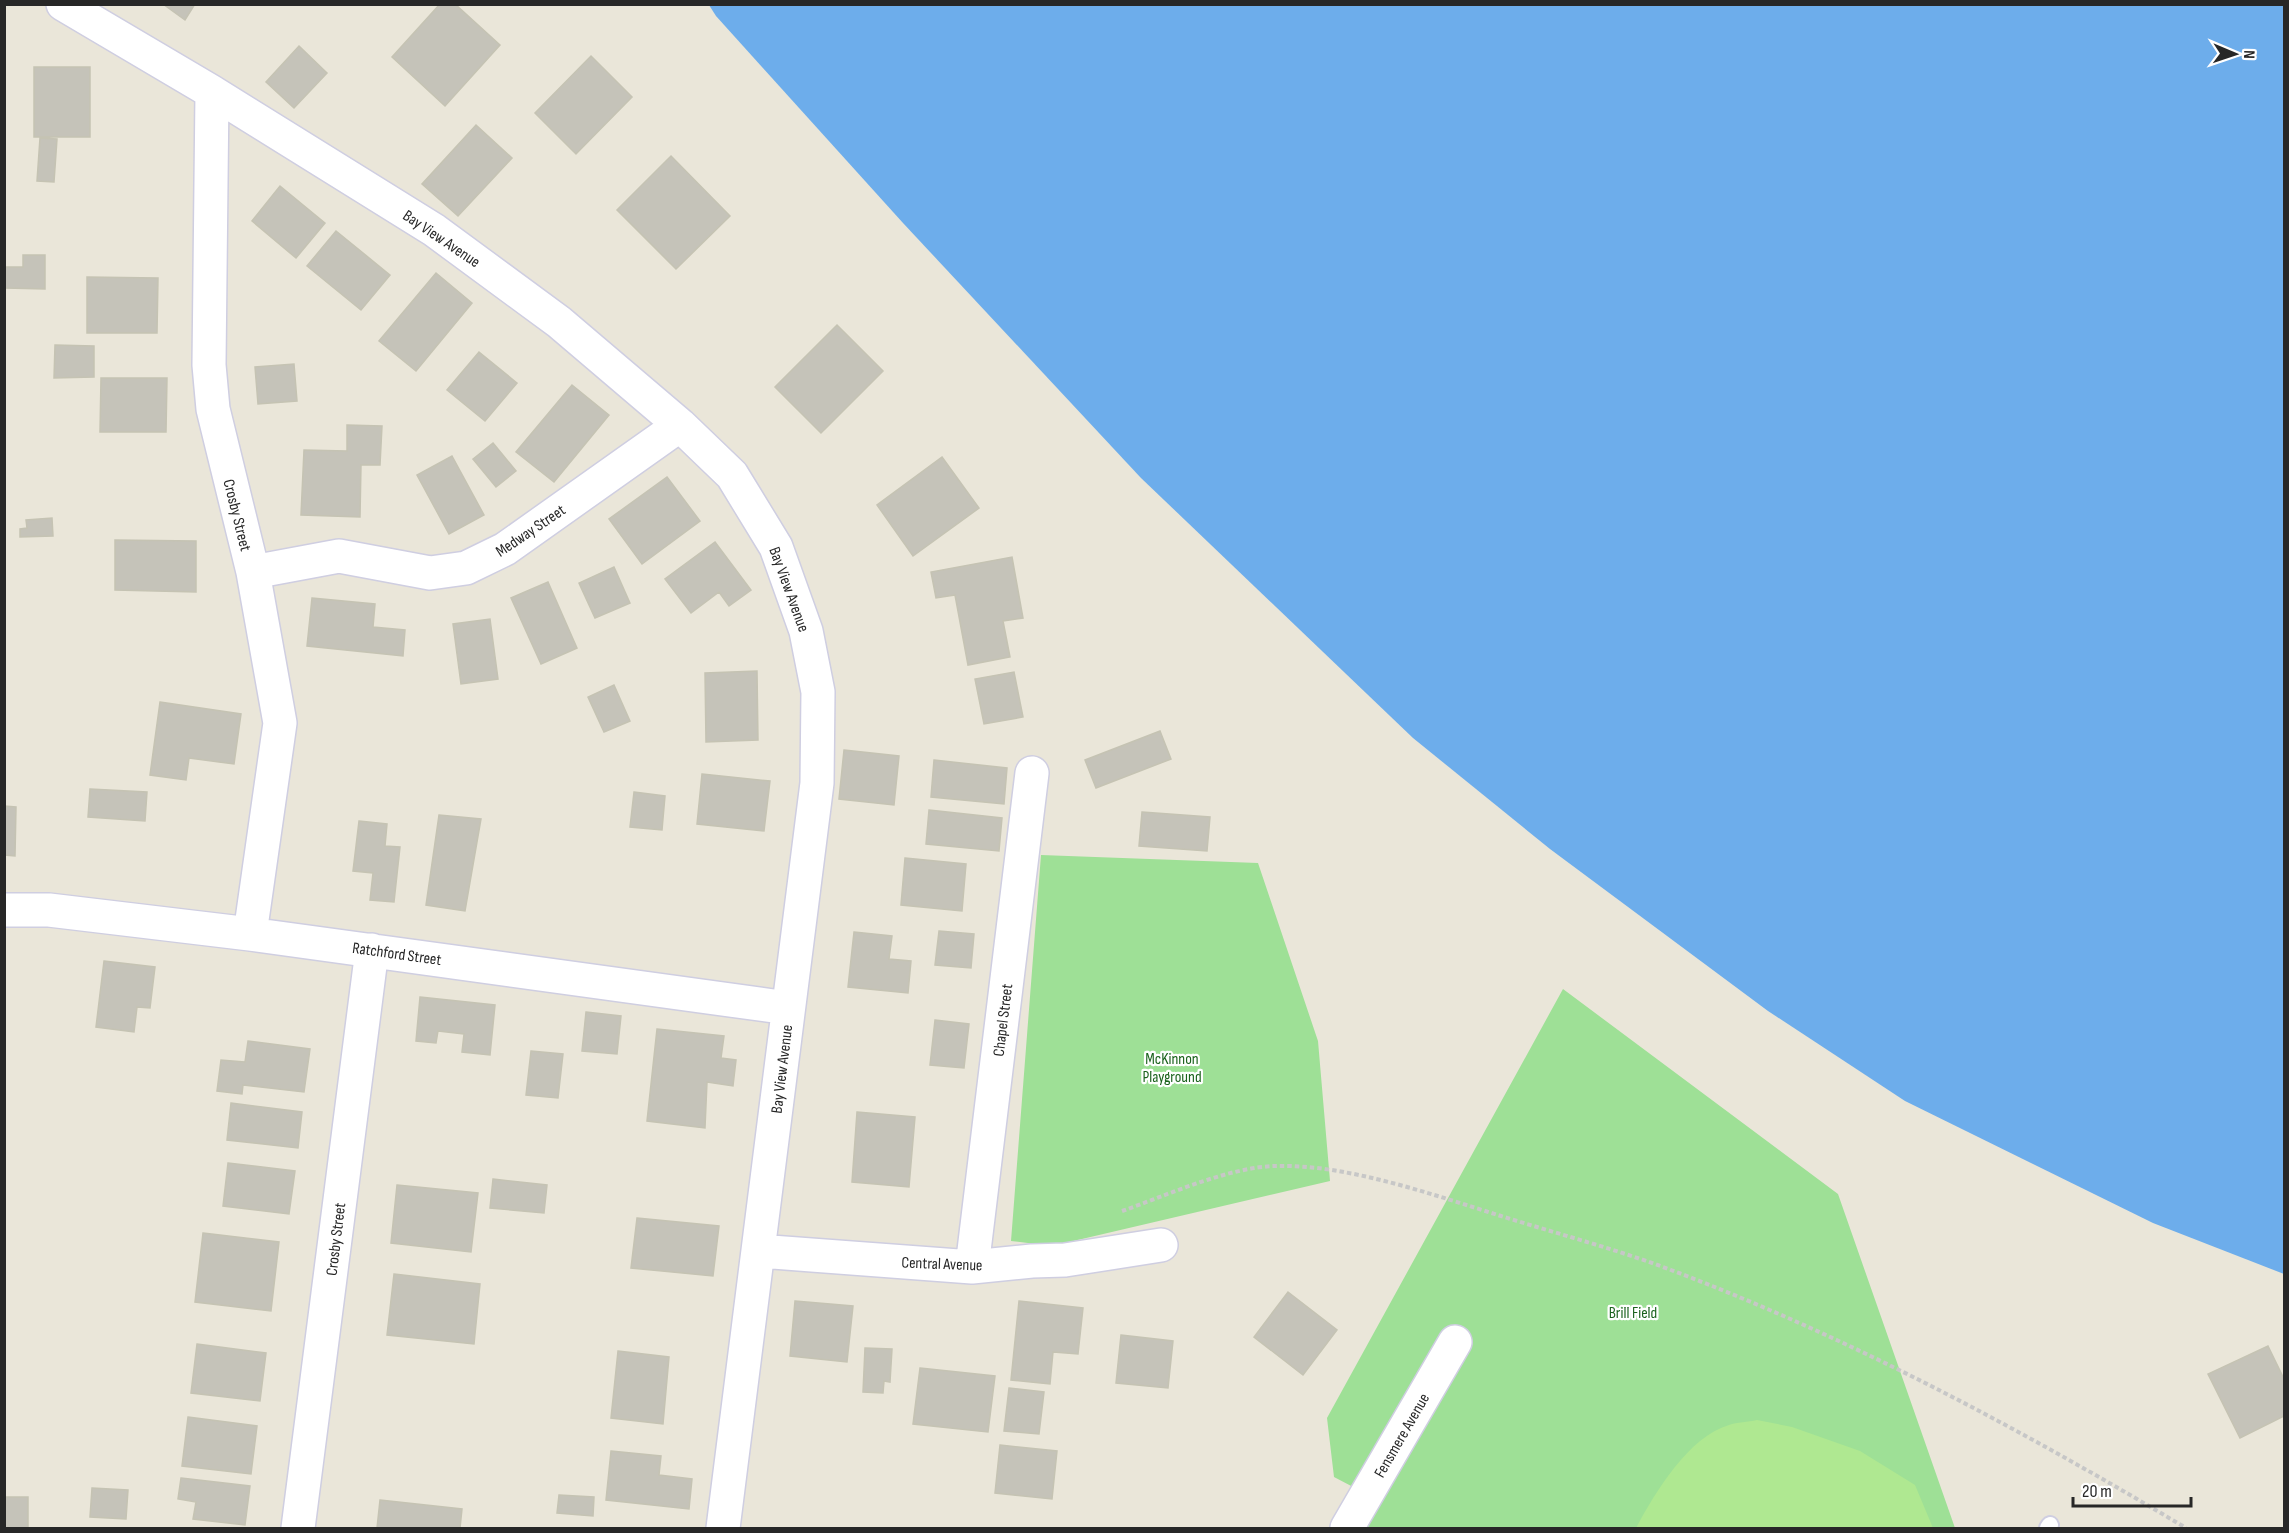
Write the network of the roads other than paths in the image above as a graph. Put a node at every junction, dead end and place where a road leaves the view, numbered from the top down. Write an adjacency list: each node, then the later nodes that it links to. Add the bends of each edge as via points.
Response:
1 (63, 4): 2 (street, Bay View Avenue)
2 (212, 92): 3 (street, Bay View Avenue, via 434,230 559,322); 4 (street, Crosby Street, via 210,376 213,409)
3 (680, 425): 4 (street, Medway Street, via 505,549 466,568 430,573 339,556); 9 (street, Bay View Avenue, via 732,475 776,547 806,631 818,692 817,783)
4 (252, 572): 7 (street, Crosby Street, via 280,723)
5 (1032, 773): 12 (street, Chapel Street)
6 (4, 910): 7 (street, Ratchford Street, via 50,910)
7 (250, 934): 8 (street, Ratchford Street)
8 (372, 950): 9 (street, Ratchford Street); 14 (street, Crosby Street)
9 (789, 1008): 11 (street, Bay View Avenue)
10 (1161, 1245): 12 (street, Central Avenue, via 1065,1260)
11 (758, 1251): 12 (street, Central Avenue); 15 (street, Bay View Avenue)
12 (972, 1267)
13 (1455, 1342): 16 (street, Fensmere Avenue)
14 (297, 1528)
15 (723, 1528)
16 (1347, 1528)

